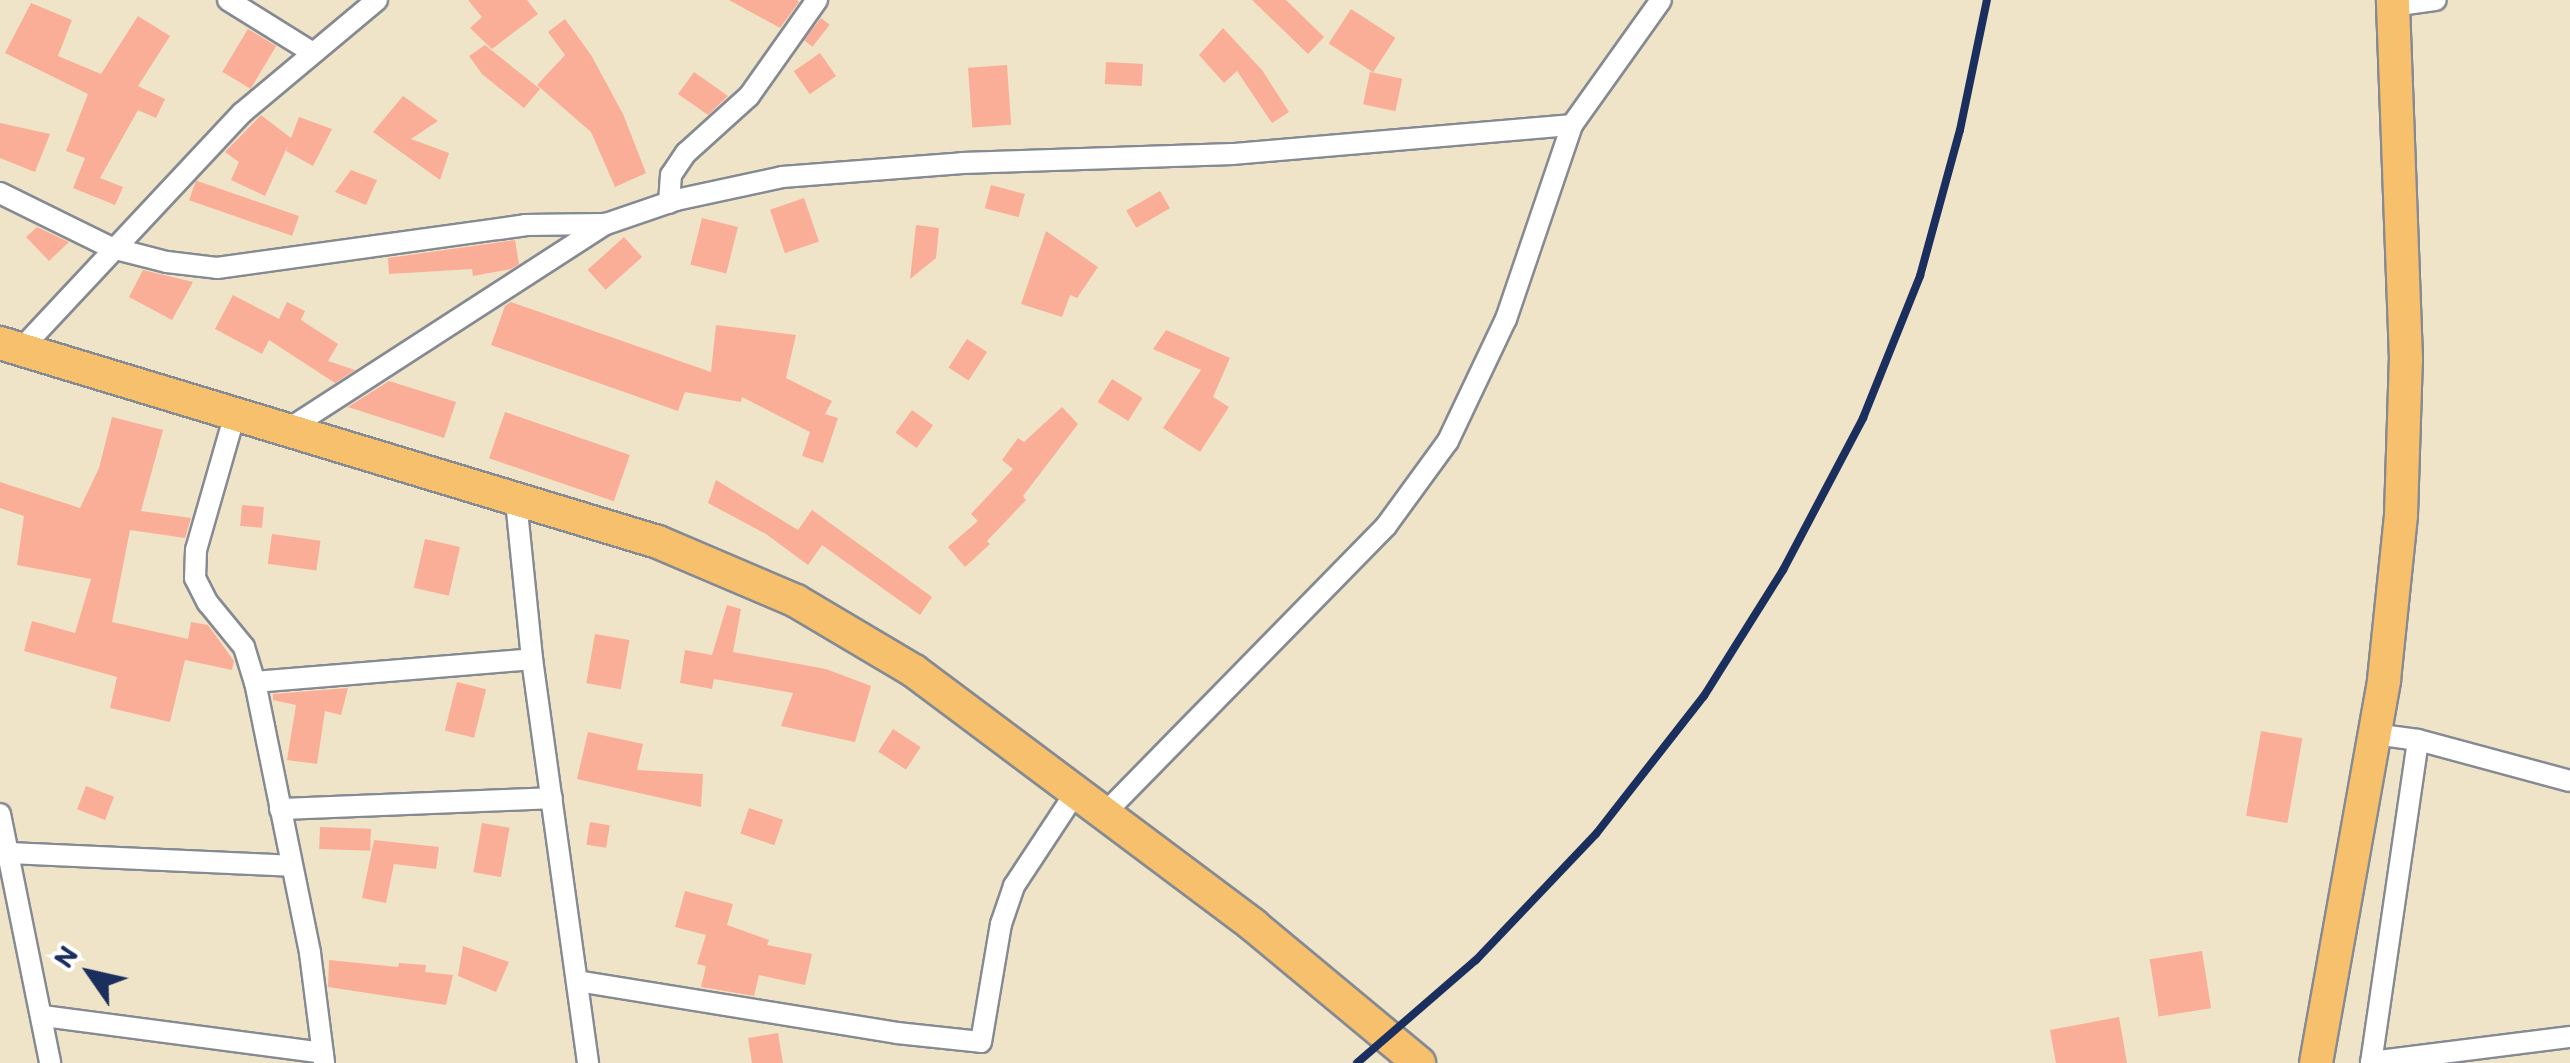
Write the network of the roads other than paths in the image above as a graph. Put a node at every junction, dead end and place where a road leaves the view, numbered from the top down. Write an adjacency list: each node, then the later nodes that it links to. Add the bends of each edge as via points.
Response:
1 (228, 0): 7 (street)
2 (377, 0): 7 (street)
3 (818, 0): 10 (street, via 749,96 686,153 671,175)
4 (2436, 0): 6 (street)
5 (1655, 2): 8 (street)
6 (2393, 3): 19 (main road, via 2406,359 2402,515)
7 (313, 53): 12 (street, via 242,113)
8 (1572, 125): 10 (street, via 1233,154 782,176); 26 (street, via 1506,318 1448,442 1386,526)
9 (0, 194): 12 (street)
10 (669, 203): 11 (street)
11 (606, 224): 12 (street, via 525,225 217,268); 15 (street)
12 (112, 248): 13 (street)
13 (10, 346): 14 (main road)
14 (235, 414): 15 (main road); 18 (street, via 196,550 195,578 244,647)
15 (287, 430): 16 (main road)
16 (516, 502): 17 (street); 22 (main road, via 658,542 796,601 914,671)
17 (532, 659): 18 (street); 23 (street)
18 (255, 682): 24 (street)
19 (2375, 734): 20 (street); 37 (main road)
20 (2418, 740): 21 (street); 33 (street)
21 (2570, 781)
22 (1076, 792): 26 (main road); 29 (street, via 1014,886 981,1042)
23 (552, 798): 24 (street); 29 (street)
24 (280, 809): 28 (street)
25 (0, 814): 27 (street)
26 (1104, 814): 36 (main road, via 1254,925)
27 (8, 853): 28 (street); 30 (street)
28 (292, 866): 32 (street)
29 (577, 981): 35 (street)
30 (43, 1016): 32 (street); 34 (street)
31 (2570, 1036): 33 (street)
32 (324, 1058)
33 (2371, 1062)
34 (50, 1063)
35 (588, 1063)
36 (1420, 1063)
37 (2316, 1063)

